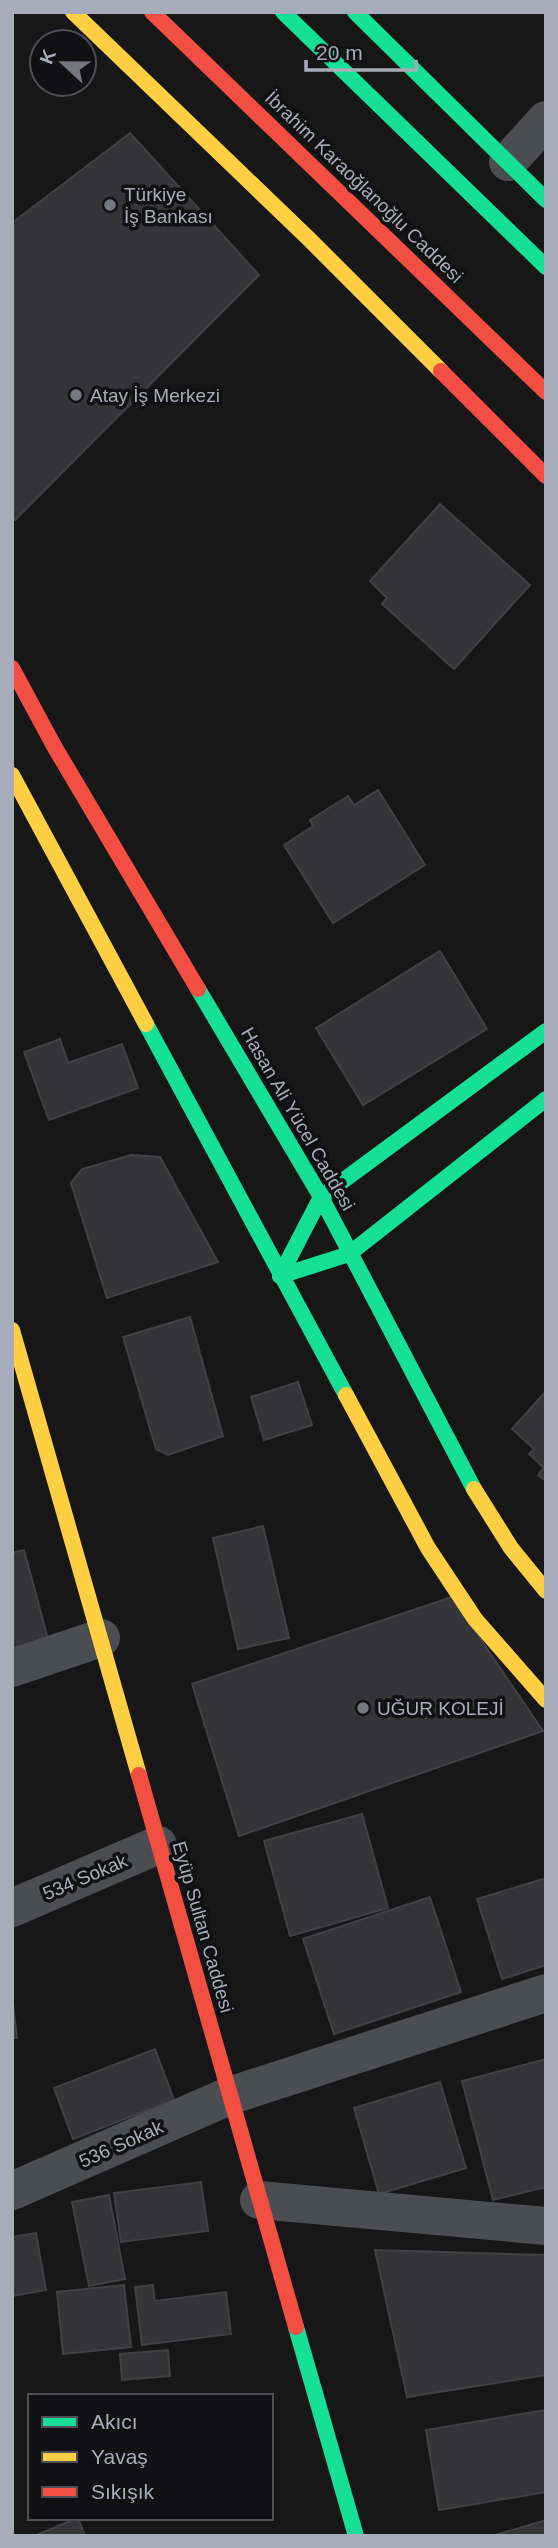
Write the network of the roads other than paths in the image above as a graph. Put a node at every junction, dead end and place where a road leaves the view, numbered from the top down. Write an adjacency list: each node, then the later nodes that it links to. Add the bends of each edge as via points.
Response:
1 (73, 12): 10 (main road)
2 (152, 12): 9 (main road, İbrahim Karaoğlanoğlu Caddesi)
3 (283, 12): 8 (main road)
4 (355, 12): 6 (main road)
5 (546, 120): 6 (street)
6 (508, 162): 7 (main road)
7 (546, 200)
8 (546, 267)
9 (546, 392)
10 (546, 476)
11 (12, 668): 15 (main road, Hasan Ali Yücel Caddesi)
12 (12, 775): 17 (main road)
13 (546, 1031): 15 (main road)
14 (546, 1099): 16 (main road)
15 (321, 1197): 16 (main road, Hasan Ali Yücel Caddesi); 17 (main road)
16 (349, 1254): 17 (main road); 19 (main road, Hasan Ali Yücel Caddesi, via 492,1522)
17 (280, 1276): 22 (main road, via 428,1548 475,1619)
18 (14, 1341): 20 (main road, Eyüp Sultan Caddesi)
19 (546, 1591)
20 (101, 1638): 21 (street); 23 (main road, Eyüp Sultan Caddesi)
21 (12, 1668)
22 (546, 1700)
23 (158, 1846): 24 (street, 534 Sokak); 26 (main road, Eyüp Sultan Caddesi)
24 (12, 1908)
25 (546, 1993): 26 (street, 536 Sokak)
26 (229, 2096): 27 (street, 536 Sokak); 28 (main road, Eyüp Sultan Caddesi)
27 (12, 2191)
28 (259, 2200): 29 (street); 30 (main road, Eyüp Sultan Caddesi)
29 (546, 2226)
30 (356, 2536)

